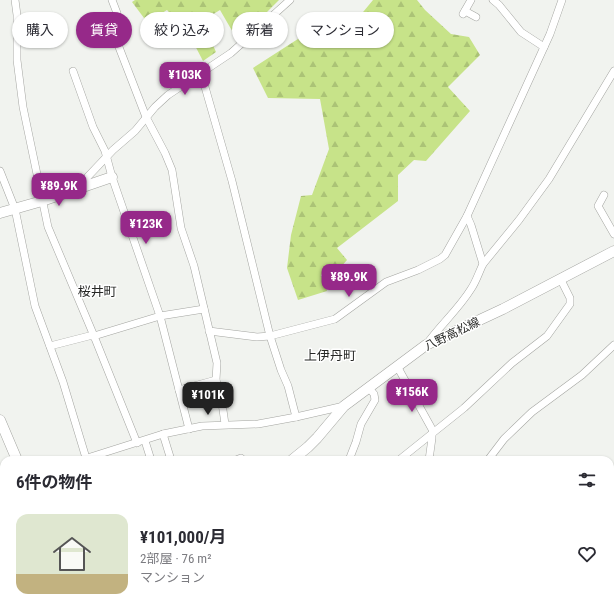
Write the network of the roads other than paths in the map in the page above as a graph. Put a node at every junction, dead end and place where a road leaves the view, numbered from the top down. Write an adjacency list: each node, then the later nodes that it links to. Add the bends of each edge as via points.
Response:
1 (15, 0): 18 (street, via 17,60 23,108)
2 (112, 0): 12 (street, via 117,13 117,42)
3 (290, 0): 11 (street, via 231,53)
4 (471, 0): 7 (street, via 464,12)
5 (493, 0): 8 (street, via 521,32)
6 (562, 0): 8 (street)
7 (476, 18)
8 (544, 47): 21 (street)
9 (73, 71): 13 (street, via 93,127 106,151)
10 (614, 71): 24 (street, via 549,179)
11 (201, 73): 12 (street, via 168,95); 30 (street, via 232,181)
12 (146, 117): 13 (street); 26 (street, via 172,170 181,228 194,266)
13 (106, 158): 15 (street); 16 (street)
14 (0, 171): 19 (street)
15 (112, 177): 16 (main road); 27 (street)
16 (77, 189): 18 (main road)
17 (604, 195): 22 (street, via 598,206)
18 (42, 201): 19 (main road); 29 (street, via 48,227)
19 (15, 209): 20 (main road); 33 (street, via 35,306)
20 (0, 213)
21 (467, 216): 24 (street); 30 (street, via 445,255 440,259 386,282 335,319)
22 (614, 234)
23 (614, 251): 25 (main road, 八野高松線)
24 (483, 264): 31 (street, via 472,289)
25 (561, 280): 31 (main road, 八野高松線); 43 (street, via 570,298 570,304 547,336)
26 (204, 309): 27 (street); 28 (street)
27 (160, 316): 29 (street); 37 (street)
28 (209, 331): 30 (street, via 257,337); 35 (street, via 217,363)
29 (94, 336): 33 (street); 46 (street)
30 (270, 336): 39 (street)
31 (426, 345): 34 (main road, 八野高松線)
32 (614, 345): 56 (street, via 582,375 532,412 504,439)
33 (50, 346): 48 (street, via 63,382)
34 (397, 366): 36 (main road, 八野高松線); 43 (street)
35 (216, 380): 37 (street); 41 (street)
36 (368, 387): 38 (main road, 八野高松線); 53 (street, via 375,400 361,424)
37 (179, 390): 42 (street)
38 (344, 406): 39 (street); 52 (main road, 八野高松線, via 313,442)
39 (296, 417): 41 (street, via 258,424)
40 (0, 420): 47 (main road)
41 (225, 424): 42 (street)
42 (189, 429): 44 (street)
43 (432, 433): 54 (street); 55 (street)
44 (164, 434): 45 (street); 51 (street)
45 (145, 441): 46 (street); 50 (street)
46 (137, 443): 49 (street)
47 (15, 456)
48 (83, 456)
49 (94, 456)
50 (150, 456)
51 (169, 456)
52 (297, 456)
53 (351, 456)
54 (404, 456)
55 (430, 456)
56 (491, 456)

